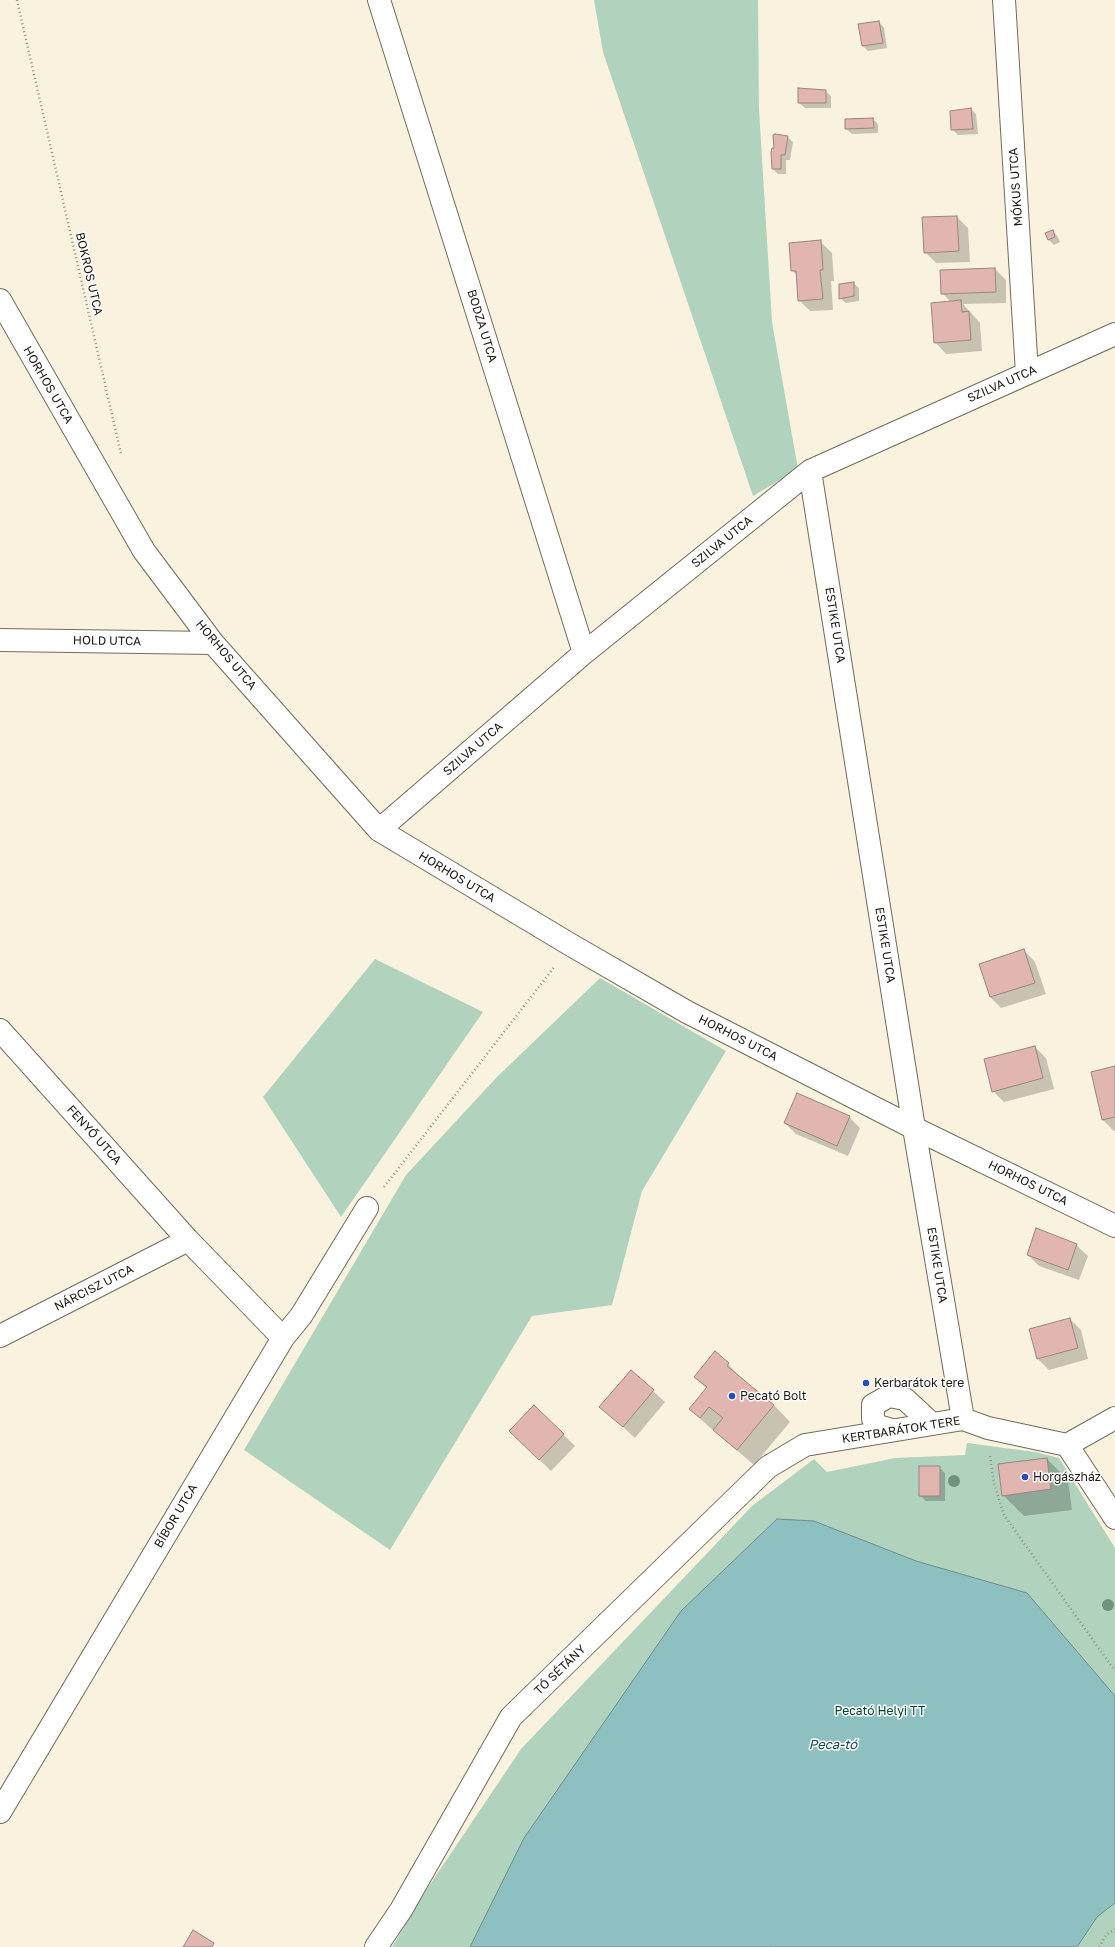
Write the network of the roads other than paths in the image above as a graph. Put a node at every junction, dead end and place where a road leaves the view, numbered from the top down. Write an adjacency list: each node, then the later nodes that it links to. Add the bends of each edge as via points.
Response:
1 (380, 0): 9 (street, BODZA UTCA)
2 (1004, 0): 5 (street, MÓKUS UTCA)
3 (0, 300): 8 (street, HORHOS UTCA, via 144,551)
4 (1115, 334): 5 (street, SZILVA UTCA)
5 (1027, 373): 6 (street, SZILVA UTCA)
6 (810, 471): 9 (street, SZILVA UTCA); 12 (street, ESTIKE UTCA)
7 (0, 640): 8 (street, HOLD UTCA)
8 (213, 643): 10 (street, HORHOS UTCA)
9 (584, 653): 10 (street, SZILVA UTCA)
10 (379, 830): 12 (street, HORHOS UTCA, via 571,946 688,1012)
11 (0, 1030): 15 (street, FENYŐ UTCA)
12 (914, 1128): 14 (street, HORHOS UTCA); 19 (street, ESTIKE UTCA)
13 (367, 1208): 17 (street, BÍBOR UTCA, via 301,1316)
14 (1115, 1226)
15 (188, 1240): 16 (street, NÁRCISZ UTCA); 17 (street)
16 (0, 1336)
17 (283, 1338): 25 (street, BÍBOR UTCA)
18 (1115, 1418): 23 (street)
19 (963, 1419): 20 (street, KERTBARÁTOK TERE); 23 (street, KERTBARÁTOK TERE, via 988,1428)
20 (932, 1424): 21 (street, KERTBARÁTOK TERE); 21 (street, via 905,1399 889,1396 873,1404 873,1419 878,1426)
21 (892, 1430): 22 (street, KERTBARÁTOK TERE)
22 (805, 1445): 26 (street, TÓ SÉTÁNY, via 768,1468 511,1717 401,1910)
23 (1067, 1445): 24 (street)
24 (1115, 1518)
25 (0, 1812)
26 (376, 1947)

